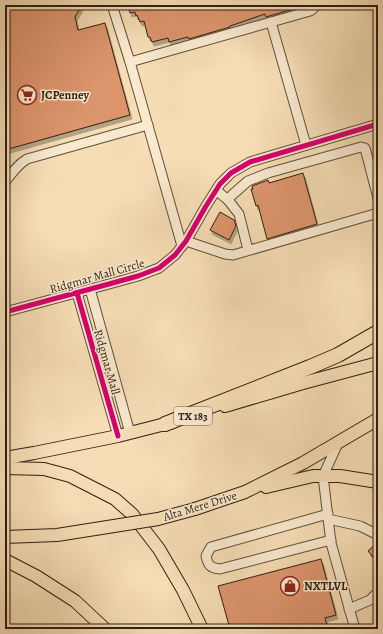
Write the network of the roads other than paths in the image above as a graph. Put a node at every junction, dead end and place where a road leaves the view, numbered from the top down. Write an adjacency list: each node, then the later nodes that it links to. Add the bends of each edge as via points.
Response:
1 (112, 5): 4 (street)
2 (316, 5): 3 (street, via 310,11)
3 (271, 22): 4 (street); 7 (street)
4 (130, 62): 5 (street)
5 (148, 125): 8 (street, via 27,159 16,167); 13 (street)
6 (378, 125): 7 (street, Ridgmar Mall Circle)
7 (306, 145): 9 (street, Ridgmar Mall Circle, via 244,164 231,173)
8 (5, 182)
9 (216, 190): 11 (street); 13 (street, Ridgmar Mall Circle)
10 (378, 198): 11 (street, via 365,148 361,147 268,173 248,181)
11 (228, 200): 14 (street, via 239,214)
12 (378, 213): 14 (street)
13 (184, 243): 14 (street, via 233,255); 15 (street, Ridgmar Mall Circle, via 159,268)
14 (248, 250)
15 (90, 290): 16 (street, Ridgmar Mall Circle); 22 (street, Ridgmar Mall)
16 (77, 293): 17 (street, Ridgmar Mall Circle); 23 (street, Ridgmar Mall)
17 (5, 312)
18 (378, 332): 21 (highway, via 310,368)
19 (378, 363): 21 (main road, TX 183)
20 (378, 419): 24 (main road, Alta Mere Drive)
21 (165, 424): 22 (main road, TX 183)
22 (130, 433): 23 (main road, TX 183)
23 (118, 436): 25 (main road, TX 183)
24 (339, 441): 27 (street); 29 (main road, Alta Mere Drive, via 303,463)
25 (5, 458)
26 (5, 468): 39 (main road, via 44,469 70,476 115,499 132,514 159,549)
27 (324, 476): 28 (main road); 29 (main road, via 313,476); 30 (street)
28 (378, 482)
29 (245, 492): 33 (main road, Alta Mere Drive, bridge, via 158,518 57,535)
30 (328, 517): 31 (street); 34 (street); 34 (street, via 211,547 206,556 207,562 210,566 220,569)
31 (341, 521): 32 (street, via 360,526); 34 (street, via 336,523)
32 (378, 535)
33 (5, 537)
34 (330, 537): 37 (street)
35 (5, 560): 38 (main road, via 75,601)
36 (375, 595): 37 (street, via 370,600)
37 (349, 609): 40 (street)
38 (105, 629)
39 (202, 629)
40 (355, 629)

